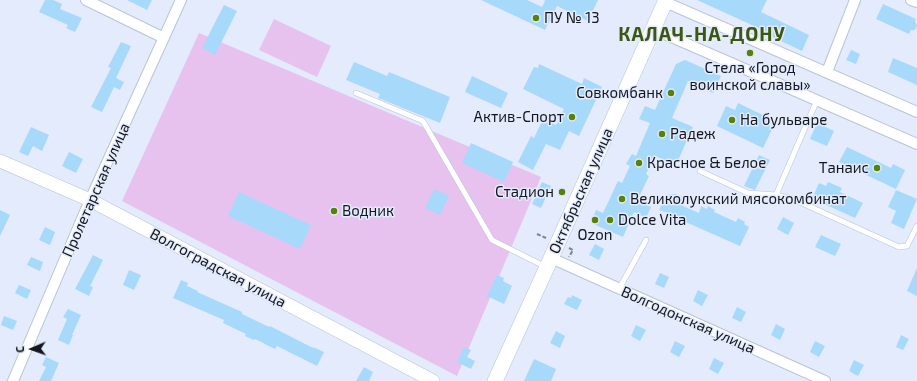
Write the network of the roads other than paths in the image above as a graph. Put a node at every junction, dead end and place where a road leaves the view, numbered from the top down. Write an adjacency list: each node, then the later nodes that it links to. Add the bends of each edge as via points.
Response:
1 (86, 0): 8 (street)
2 (181, 0): 8 (street, Пролетарская улица)
3 (855, 0): 9 (street)
4 (911, 0): 6 (street)
5 (666, 1): 7 (main road, Октябрьская улица); 9 (street)
6 (917, 2)
7 (652, 29): 11 (street); 20 (main road, Октябрьская улица)
8 (164, 38): 17 (street, Пролетарская улица)
9 (827, 72): 12 (street)
10 (356, 93): 20 (lane, via 423,121 492,240)
11 (817, 100): 13 (street); 16 (lane)
12 (917, 112)
13 (917, 144)
14 (0, 161): 17 (street, Волгоградская улица)
15 (700, 171): 16 (lane, via 748,193)
16 (776, 195): 18 (lane, via 793,199 898,247 907,246)
17 (90, 200): 22 (street, Пролетарская улица); 23 (street, Волгоградская улица)
18 (917, 226)
19 (646, 240): 21 (lane)
20 (549, 263): 21 (street, Волгодонская улица); 24 (main road, Октябрьская улица)
21 (619, 289): 25 (street, Волгодонская улица)
22 (13, 381)
23 (433, 381)
24 (495, 381)
25 (825, 381)

